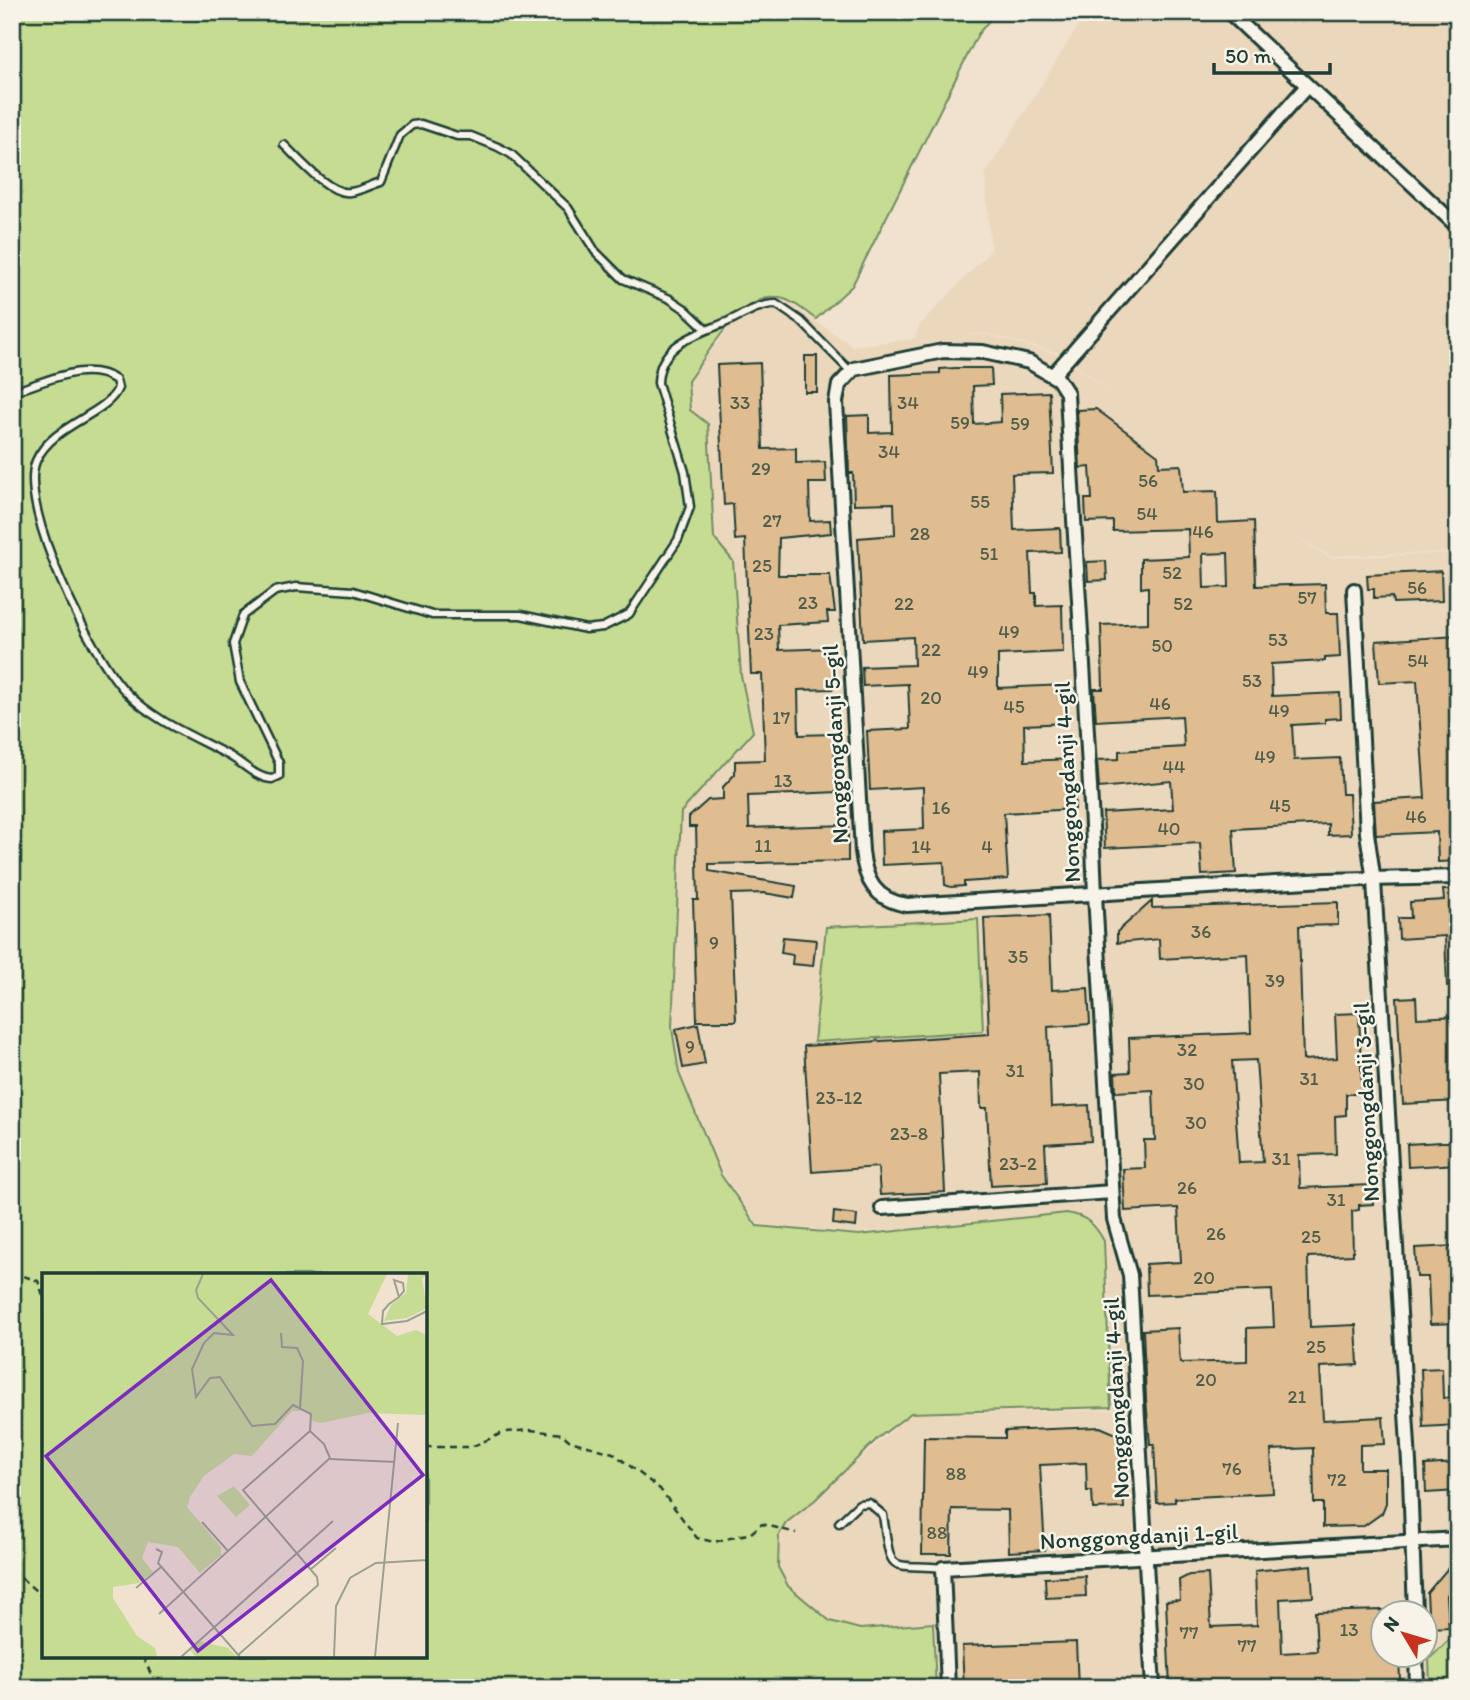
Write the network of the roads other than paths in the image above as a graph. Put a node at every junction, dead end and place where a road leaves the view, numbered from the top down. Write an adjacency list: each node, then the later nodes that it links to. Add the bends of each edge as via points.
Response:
1 (1229, 12): 2 (street)
2 (1307, 86): 4 (street); 7 (street)
3 (284, 145): 5 (lane, via 340,192 382,182 400,135 412,125 471,136 498,147 568,208 595,251 623,279 670,299)
4 (1458, 227)
5 (706, 329): 6 (lane, via 776,304 802,321); 8 (lane, via 673,350 658,374 690,507 678,541 629,614 603,627 586,629 521,615 432,615 353,591 296,587 275,591 243,615 233,644 240,682 279,763 279,776 272,779 169,726 127,693 90,642 48,545 35,501 36,462 68,426 108,402 118,387 116,380 98,371 82,372)
6 (850, 371): 7 (street, via 922,354 964,350 1016,358); 12 (street, Nonggongdanji 5-gil, via 839,385 836,402 867,879 881,896 906,905)
7 (1053, 375): 12 (street, Nonggongdanji 4-gil, via 1067,393)
8 (12, 392)
9 (1354, 590): 11 (street, Nonggongdanji 3-gil, via 1367,833)
10 (1458, 877): 11 (street, Nonggongdanji 5-gil)
11 (1374, 881): 12 (street, Nonggongdanji 5-gil); 17 (street, Nonggongdanji 3-gil)
12 (1095, 895): 13 (street, Nonggongdanji 4-gil)
13 (1112, 1192): 14 (street); 18 (street, Nonggongdanji 4-gil, via 1114,1219 1130,1275)
14 (882, 1208)
15 (839, 1523): 19 (lane, via 859,1504 869,1503 883,1515 889,1555 895,1563 904,1568)
16 (1458, 1539): 17 (street, Nonggongdanji 1-gil)
17 (1413, 1541): 18 (street, Nonggongdanji 1-gil); 20 (street, Nonggongdanji 3-gil)
18 (1146, 1556): 19 (street, Nonggongdanji 1-gil); 23 (street, Nonggongdanji 4-gil)
19 (943, 1568): 22 (street)
20 (1415, 1598)
21 (1416, 1668): 24 (street)
22 (948, 1688)
23 (1153, 1688)
24 (1417, 1688)

